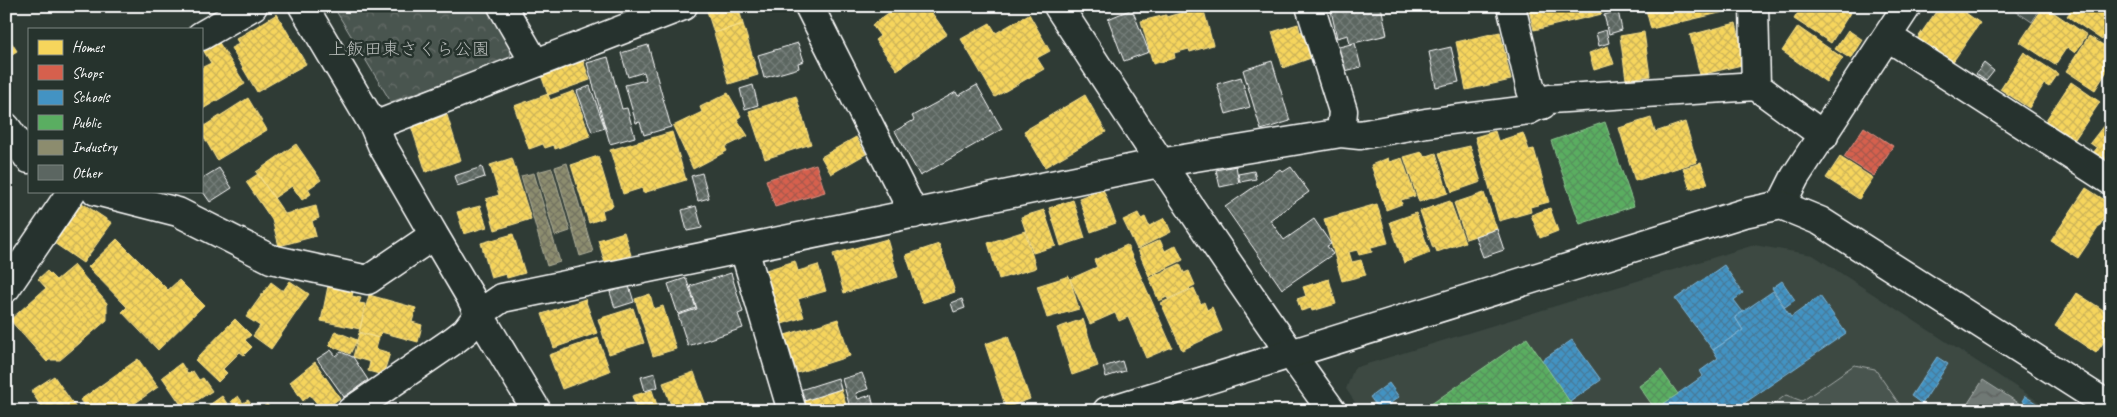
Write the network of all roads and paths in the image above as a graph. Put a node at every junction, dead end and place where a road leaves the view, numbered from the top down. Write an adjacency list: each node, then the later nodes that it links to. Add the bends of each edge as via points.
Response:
1 (253, 6): 11 (street)
2 (303, 6): 16 (street)
3 (502, 6): 13 (street)
4 (683, 6): 13 (street)
5 (809, 6): 26 (street)
6 (1058, 6): 21 (street)
7 (1310, 6): 18 (street, via 1343,111)
8 (1511, 6): 15 (street, via 1531,90)
9 (1754, 6): 14 (street)
10 (1907, 6): 12 (street)
11 (202, 35)
12 (1888, 37): 19 (street); 22 (street)
13 (535, 63): 16 (street)
14 (1756, 86): 15 (street, via 1550,99); 19 (street)
15 (1542, 105): 18 (street, via 1529,110 1360,135)
16 (374, 126): 27 (street)
17 (6, 127): 20 (street)
18 (1341, 133): 21 (street)
19 (1824, 136): 25 (street)
20 (27, 154)
21 (1159, 163): 26 (street); 31 (street)
22 (2111, 181)
23 (71, 192): 29 (street)
24 (100, 192): 27 (street, via 178,212 270,259 368,280)
25 (1781, 205): 31 (street, via 1744,213); 32 (street, via 1820,221)
26 (914, 214): 28 (street)
27 (434, 235): 30 (street)
28 (744, 249): 30 (street, via 502,298); 35 (street)
29 (6, 288)
30 (479, 314): 33 (street, via 453,341); 34 (street)
31 (1290, 354): 36 (street); 37 (street)
32 (2111, 407)
33 (352, 411)
34 (537, 411)
35 (792, 411)
36 (1107, 411)
37 (1332, 411)

